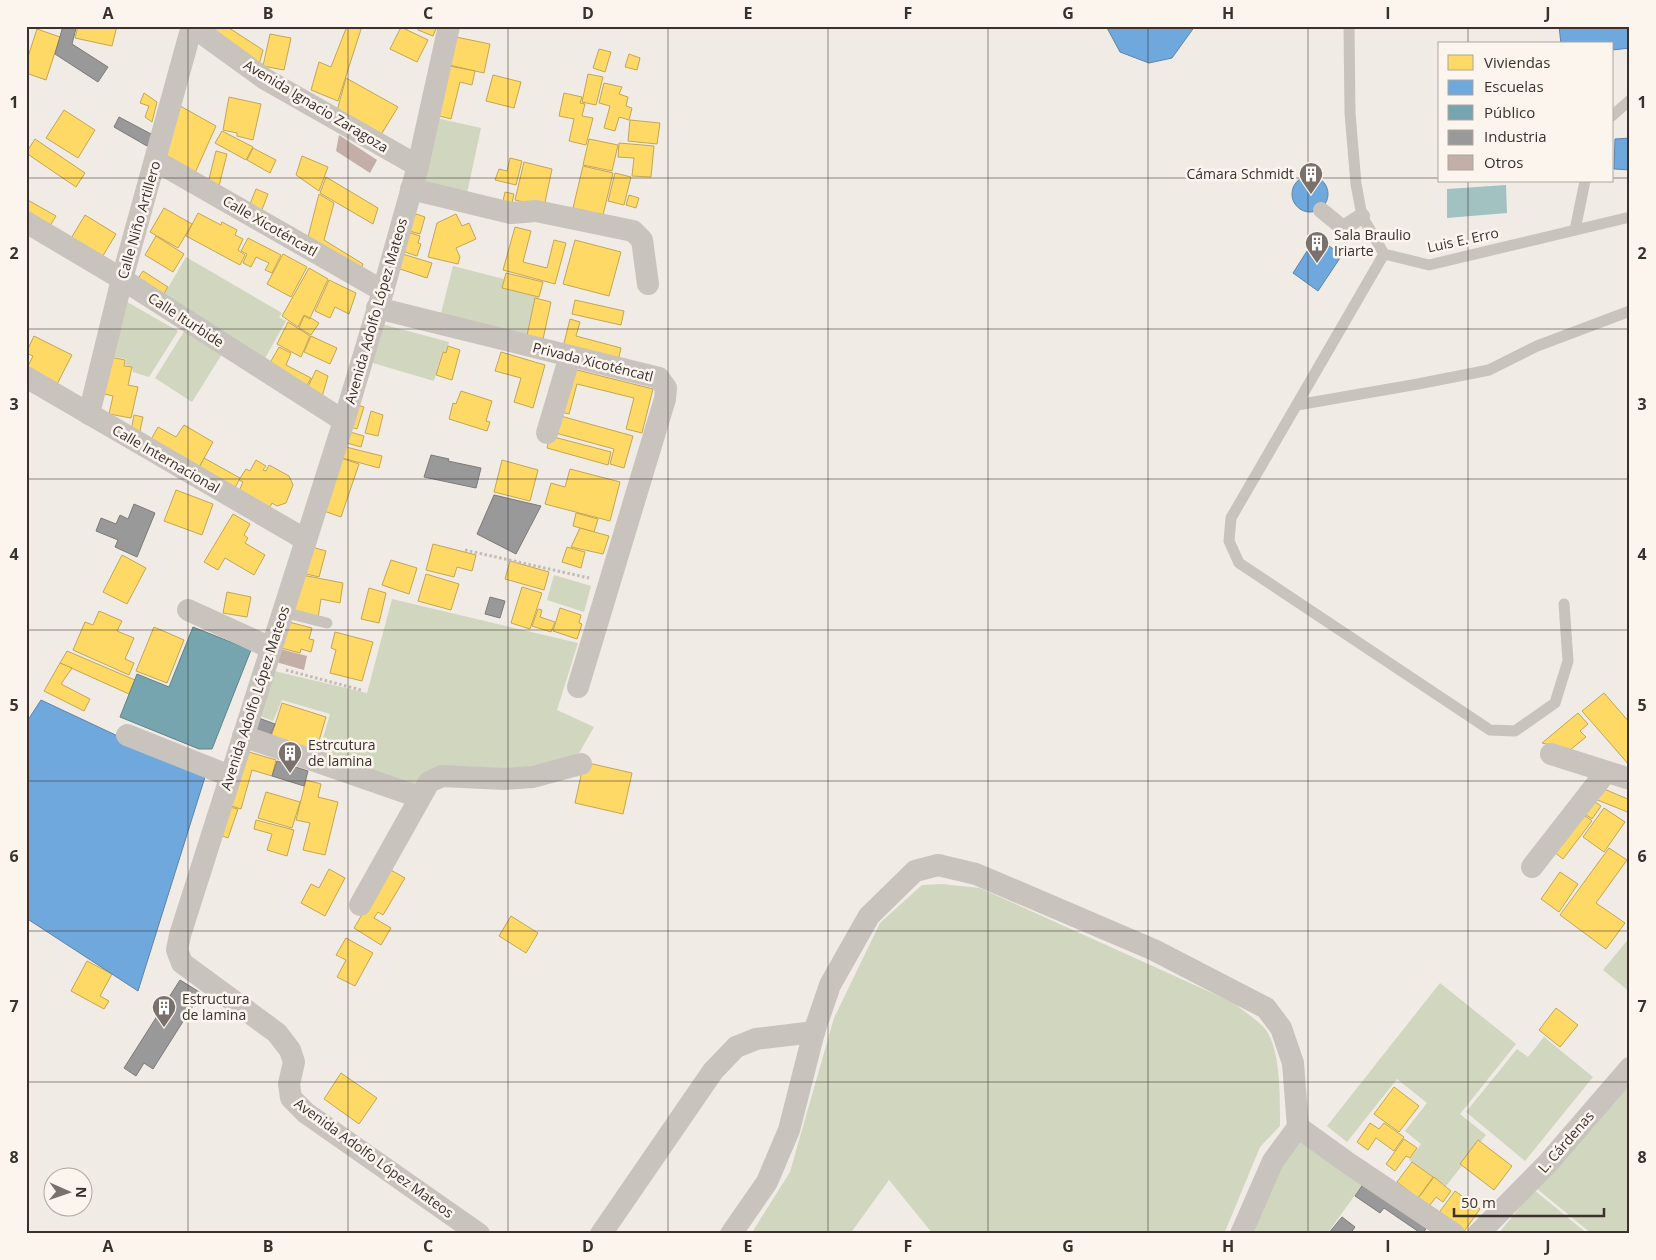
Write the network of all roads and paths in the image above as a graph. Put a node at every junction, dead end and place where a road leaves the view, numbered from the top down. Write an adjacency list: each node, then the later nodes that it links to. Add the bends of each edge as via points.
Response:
1 (192, 26): 6 (street, Calle Niño Artillero); 7 (street, Avenida Ignacio Zaragoza, via 265,79)
2 (449, 26): 7 (street, Avenida Adolfo López Mateos)
3 (1349, 26): 11 (lane, via 1350,113)
4 (1630, 100): 5 (lane)
5 (1614, 114)
6 (156, 161): 16 (street, Calle Niño Artillero); 18 (street, Calle Xicoténcatl)
7 (418, 166): 9 (street, Avenida Adolfo López Mateos)
8 (1585, 182): 14 (lane)
9 (411, 189): 17 (street, via 511,213 536,211 634,231 642,240); 18 (street, Avenida Adolfo López Mateos)
10 (1321, 210): 11 (street, via 1343,228)
11 (1362, 216): 15 (lane)
12 (1630, 217): 14 (lane, Luis E. Erro)
13 (26, 222): 16 (street, Calle Iturbide)
14 (1575, 230): 15 (lane, Luis E. Erro, via 1429,265)
15 (1384, 254): 22 (lane)
16 (122, 279): 23 (street, Calle Niño Artillero); 24 (street, Calle Iturbide)
17 (648, 284)
18 (380, 299): 20 (street, Privada Xicoténcatl); 24 (street, Avenida Adolfo López Mateos)
19 (1630, 310): 22 (lane, via 1537,346 1490,370)
20 (570, 356): 25 (street); 28 (street, Privada Xicoténcatl, via 659,378 666,388)
21 (26, 377): 23 (street, Calle Internacional)
22 (1297, 406): 29 (lane, via 1231,518 1229,542 1239,563 1490,730 1515,730 1555,703 1568,661)
23 (89, 414): 26 (street, Calle Internacional)
24 (344, 421): 26 (street, Avenida Adolfo López Mateos)
25 (547, 433)
26 (306, 540): 31 (street, Avenida Adolfo López Mateos)
27 (465, 550): 28 (path)
28 (609, 583): 34 (street, Privada Xicoténcatl)
29 (1564, 604)
30 (188, 610): 33 (street)
31 (283, 612): 32 (lane); 33 (street, Avenida Adolfo López Mateos)
32 (327, 623)
33 (269, 656): 35 (path); 37 (street, Avenida Adolfo López Mateos)
34 (578, 687)
35 (361, 690)
36 (127, 734): 41 (street)
37 (243, 736): 41 (street, Avenida Adolfo López Mateos); 43 (street)
38 (1551, 754): 40 (street)
39 (581, 764): 43 (street, via 533,777 442,776 429,782)
40 (1606, 772): 42 (street); 44 (street)
41 (230, 776): 51 (street, Avenida Adolfo López Mateos, via 180,935 177,950 182,963 277,1033 290,1050 294,1062 288,1084 291,1098 306,1112)
42 (1630, 780)
43 (420, 797): 45 (street)
44 (1532, 867)
45 (360, 905)
46 (814, 1032): 48 (street, via 830,985 869,916 915,871 938,866 976,874 1154,950 1266,1008 1281,1028 1293,1063); 52 (street, via 756,1038 736,1047 713,1071); 53 (street, via 789,1130 767,1182)
47 (1630, 1068): 56 (street, L. Cárdenas, via 1548,1164)
48 (1298, 1127): 54 (street, via 1274,1162); 55 (street)
49 (26, 1230): 50 (path)
50 (31, 1234)
51 (478, 1234)
52 (601, 1234)
53 (731, 1234)
54 (1241, 1234)
55 (1454, 1234)
56 (1478, 1234)

